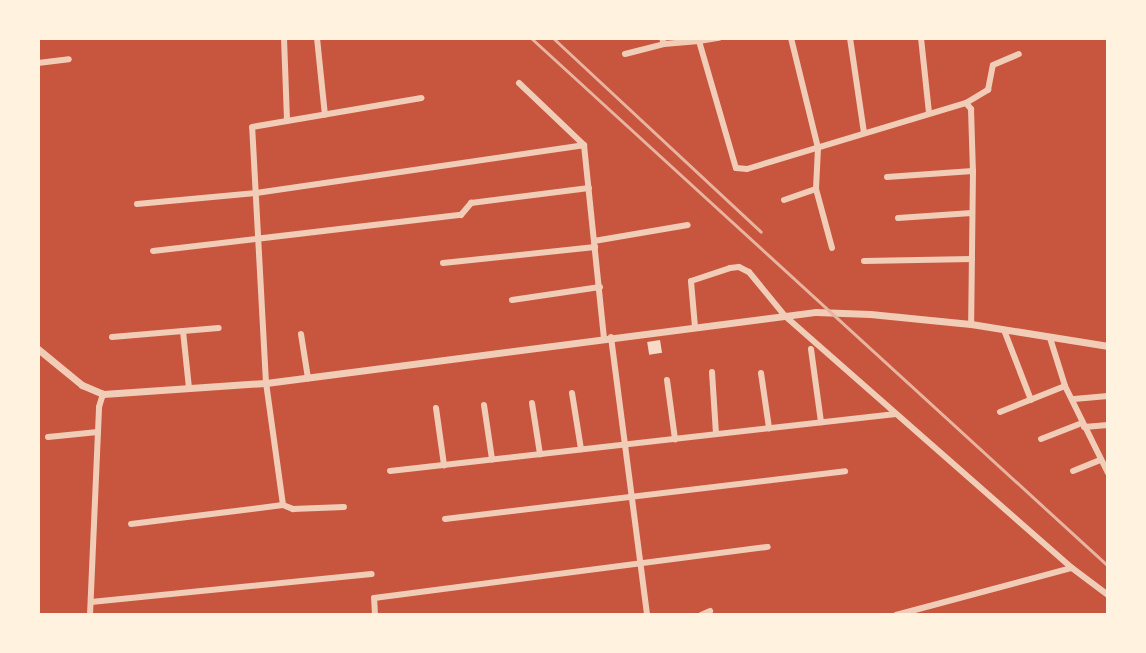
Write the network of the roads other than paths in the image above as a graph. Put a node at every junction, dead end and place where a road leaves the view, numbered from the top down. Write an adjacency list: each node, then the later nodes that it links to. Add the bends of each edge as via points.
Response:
1 (284, 38): 18 (street)
2 (317, 38): 17 (street)
3 (719, 38): 8 (street)
4 (791, 38): 21 (street)
5 (850, 38): 19 (street)
6 (921, 38): 16 (street)
7 (663, 41): 8 (street); 9 (street)
8 (699, 41): 21 (street, via 736,168)
9 (625, 54)
10 (1019, 54): 15 (street, via 993,65 988,90)
11 (69, 59): 12 (street)
12 (38, 63)
13 (519, 83): 20 (street)
14 (422, 98): 17 (street)
15 (966, 103): 16 (street); 22 (street, via 971,109)
16 (929, 113): 19 (street)
17 (325, 115): 18 (street)
18 (287, 121): 26 (street, via 252,127)
19 (864, 133): 21 (street)
20 (584, 145): 24 (street); 26 (street)
21 (818, 148): 25 (street)
22 (973, 171): 23 (street); 29 (street)
23 (887, 177)
24 (589, 188): 32 (street, via 471,203 461,215); 33 (street)
25 (816, 189): 27 (street); 34 (street)
26 (256, 193): 28 (street); 32 (street)
27 (784, 200)
28 (137, 204)
29 (972, 213): 30 (street); 36 (street)
30 (898, 218)
31 (688, 225): 33 (street)
32 (259, 241): 35 (street); 58 (street)
33 (594, 244): 38 (street); 39 (street)
34 (832, 248)
35 (153, 251)
36 (972, 259): 37 (street); 42 (street)
37 (864, 261)
38 (443, 263)
39 (600, 287): 40 (street); 49 (street)
40 (512, 300)
41 (785, 316): 42 (street, via 870,314); 43 (street); 43 (street, via 749,272 730,268 691,281); 70 (street)
42 (971, 324): 45 (street)
43 (695, 327): 49 (street)
44 (219, 328): 46 (street)
45 (1004, 330): 50 (street); 65 (street)
46 (183, 331): 48 (street); 60 (street)
47 (301, 334): 56 (street)
48 (112, 337)
49 (608, 338): 56 (street); 80 (street)
50 (1050, 338): 51 (street); 59 (street)
51 (1108, 346)
52 (38, 349): 62 (street, via 82,385)
53 (811, 349): 71 (street)
54 (712, 372): 76 (street)
55 (761, 373): 74 (street)
56 (308, 378): 58 (street)
57 (667, 380): 78 (street)
58 (266, 383): 60 (street); 91 (street)
59 (1065, 386): 64 (street); 65 (street)
60 (189, 388): 62 (street)
61 (572, 393): 81 (street)
62 (103, 394): 75 (street)
63 (1108, 396): 64 (street)
64 (1074, 399): 72 (street)
65 (1031, 400): 69 (street)
66 (532, 403): 82 (street)
67 (484, 405): 83 (street)
68 (436, 408): 85 (street)
69 (1000, 412)
70 (896, 414): 71 (street); 97 (street)
71 (821, 422): 74 (street)
72 (1083, 425): 73 (street); 79 (street); 84 (street)
73 (1108, 425)
74 (769, 428): 76 (street)
75 (98, 432): 77 (street); 100 (street)
76 (716, 434): 78 (street)
77 (48, 437)
78 (675, 439): 80 (street)
79 (1041, 439)
80 (625, 444): 81 (street); 90 (street)
81 (581, 449): 82 (street)
82 (540, 454): 83 (street)
83 (492, 459): 85 (street)
84 (1100, 460): 88 (street); 89 (street)
85 (444, 465): 86 (street)
86 (390, 471)
87 (845, 471): 90 (street)
88 (1073, 471)
89 (1108, 473)
90 (632, 495): 93 (street); 96 (street)
91 (283, 505): 92 (street); 94 (street)
92 (344, 507)
93 (445, 519)
94 (131, 524)
95 (768, 547): 96 (street)
96 (640, 562): 103 (street, via 374,598); 104 (street)
97 (1072, 568): 99 (street); 106 (street)
98 (372, 574): 100 (street)
99 (1108, 595)
100 (91, 602): 102 (street)
101 (710, 611): 105 (street)
102 (90, 615)
103 (375, 615)
104 (647, 615)
105 (701, 615)
106 (896, 615)

